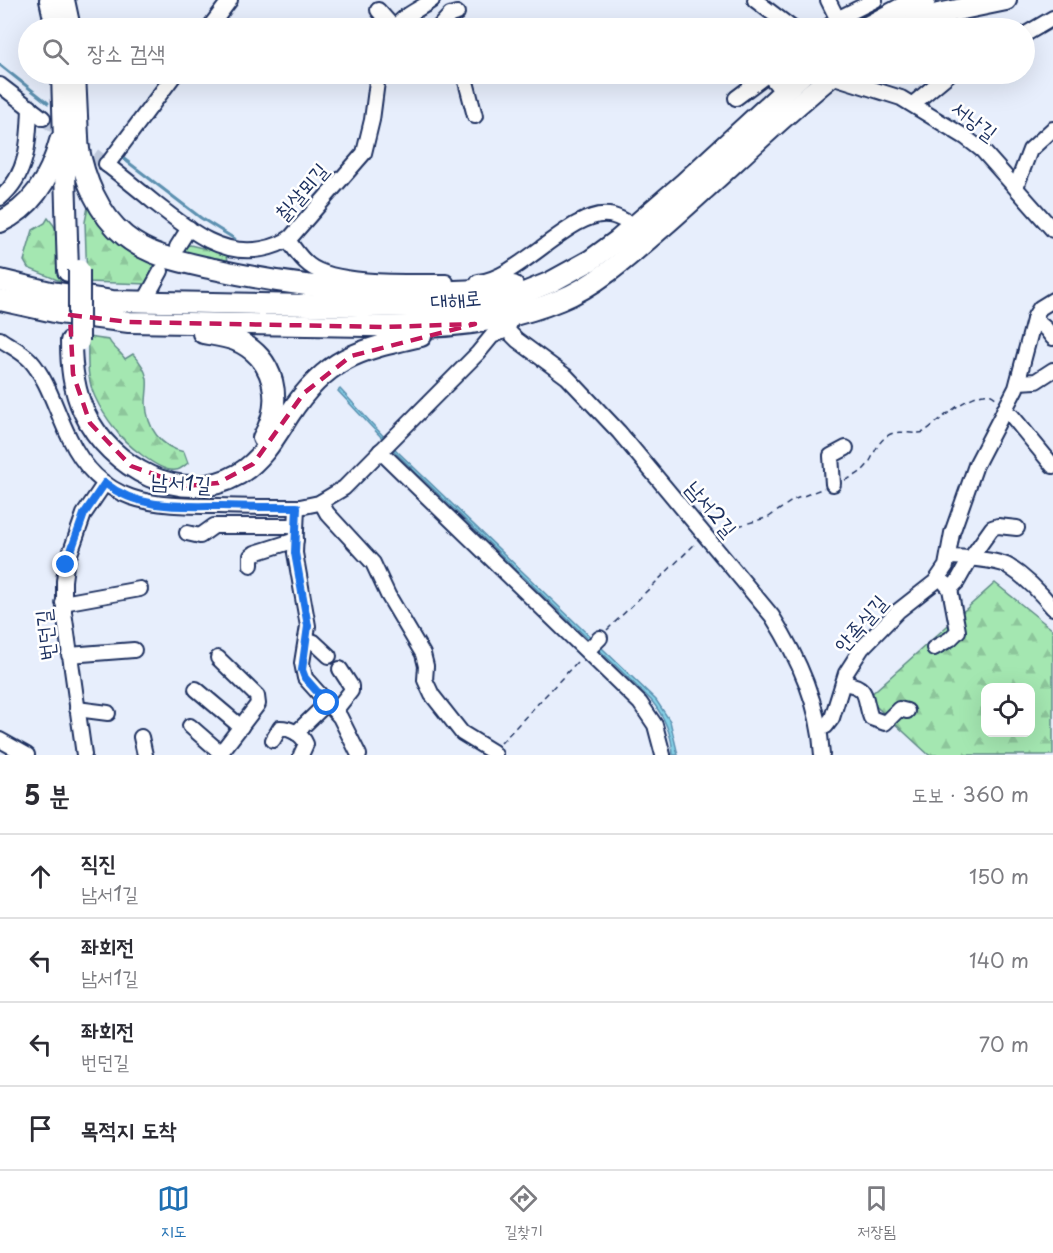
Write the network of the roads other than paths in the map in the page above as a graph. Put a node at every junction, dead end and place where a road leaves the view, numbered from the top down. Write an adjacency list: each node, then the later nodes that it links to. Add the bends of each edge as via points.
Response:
1 (50, 0): 13 (highway)
2 (64, 0): 14 (highway)
3 (230, 0): 15 (street)
4 (432, 0): 12 (street)
5 (755, 0): 20 (street)
6 (828, 0): 21 (street)
7 (875, 0): 22 (street)
8 (1001, 0): 24 (highway)
9 (913, 2): 23 (highway)
10 (378, 10): 16 (street)
11 (457, 13): 19 (street)
12 (406, 15): 17 (street); 18 (street)
13 (54, 18)
14 (68, 18)
15 (216, 18)
16 (385, 18)
17 (403, 18)
18 (409, 18)
19 (447, 18)
20 (779, 18)
21 (837, 18)
22 (842, 18)
23 (883, 18)
24 (928, 18)
25 (1053, 18): 26 (street)
26 (1035, 29)
27 (62, 84): 45 (highway)
28 (75, 84): 47 (highway)
29 (167, 84): 52 (street, 칡살뫼길, via 111,158)
30 (377, 84): 54 (street, 칡살뫼길, via 364,153)
31 (467, 84): 43 (street)
32 (755, 84): 40 (street)
33 (776, 84): 39 (street)
34 (792, 84): 39 (highway, 대해로)
35 (822, 84): 65 (highway, 대해로, via 612,268 562,299)
36 (860, 84): 41 (street, 서낭길)
37 (937, 84): 41 (street)
38 (0, 85): 42 (street)
39 (783, 92): 51 (highway, 대해로)
40 (736, 98)
41 (913, 104): 48 (street, 서낭길, via 983,151)
42 (30, 107): 44 (street); 49 (street, via 27,156)
43 (475, 116)
44 (43, 118)
45 (64, 124): 50 (highway, via 44,182 21,209); 57 (highway)
46 (1053, 129): 48 (street, via 1030,150)
47 (78, 145): 56 (highway, via 89,185 117,228 153,253 190,264 309,285 433,291 518,285); 57 (highway)
48 (1016, 187): 53 (street, 서낭길)
49 (0, 198)
50 (0, 222)
51 (634, 226): 54 (street, via 610,214 601,214 573,226 502,275 462,283 367,280 336,275 308,264); 56 (highway, 대해로)
52 (189, 228): 54 (street, 칡살뫼길, via 214,244 245,252); 55 (street)
53 (1053, 230)
54 (288, 240)
55 (177, 247)
56 (576, 268): 62 (highway, 대해로, via 514,297 456,308)
57 (74, 271): 68 (highway, bridge)
58 (161, 272): 62 (street)
59 (0, 280): 62 (highway, 대해로, via 78,297)
60 (0, 300): 64 (highway, 대해로)
61 (1053, 300): 63 (street, via 1040,308)
62 (144, 302)
63 (1034, 319): 67 (street); 71 (street, 안족실길)
64 (129, 322): 66 (highway, 대해로, via 395,327); 68 (highway, via 222,336 244,344 259,356 270,371 275,402 261,441 240,463 210,476 179,477 154,470 122,450 92,411)
65 (510, 323): 66 (highway, 대해로); 73 (street, 남서1길, via 492,336); 106 (street, 남서2길, via 517,340 567,377 619,432 772,616 802,672)
66 (475, 324): 68 (highway, via 383,344 351,356 304,393 253,464 227,480 197,486 165,482 143,473 104,442 79,399 73,374)
67 (1053, 338)
68 (75, 341)
69 (2, 344): 76 (street, 남서1길, via 30,360 78,454)
70 (1053, 370): 71 (street, via 1036,381)
71 (1018, 382): 72 (street, 안족실길)
72 (1004, 410): 75 (street); 83 (street, 안족실길, via 976,465 952,533)
73 (385, 446): 78 (street, 남서1길, via 344,488); 118 (street, via 593,645 649,714)
74 (846, 448): 77 (street, via 831,456)
75 (1053, 466)
76 (105, 483): 79 (street, 남서1길, via 152,504); 89 (street, 번던길, via 84,514 76,535 66,565)
77 (833, 484)
78 (321, 502): 79 (street, 남서1길); 112 (street, via 373,563 423,654 432,695 462,732)
79 (297, 507): 82 (street)
80 (1017, 528): 84 (street, via 992,528)
81 (187, 533): 82 (street, via 200,536 214,526)
82 (296, 533): 85 (street, via 255,553); 91 (street, via 308,626)
83 (948, 557): 84 (street); 86 (street, 안족실길)
84 (970, 559): 88 (street); 90 (street, via 1008,566)
85 (251, 565)
86 (938, 579): 88 (street); 98 (street, 안족실길, via 898,611 862,648)
87 (140, 589): 89 (street)
88 (950, 589): 92 (street, via 957,631)
89 (63, 603): 94 (street, 번던길)
90 (1053, 608)
91 (306, 639): 95 (street); 100 (street, via 302,670)
92 (934, 648)
93 (134, 650): 94 (street)
94 (69, 655): 101 (street, 번던길)
95 (329, 656)
96 (218, 658): 105 (street, via 257,696 258,704)
97 (340, 669): 100 (street, via 351,691)
98 (843, 683): 102 (street, via 861,689 869,715 875,720 885,723 899,709); 106 (street, 안족실길, via 832,718)
99 (196, 689): 105 (street)
100 (331, 707): 107 (street); 117 (street, via 345,725)
101 (77, 709): 103 (street); 114 (street, 번던길)
102 (907, 711)
103 (108, 712)
104 (190, 726): 111 (street)
105 (241, 727): 111 (street)
106 (820, 728): 119 (street, 남서2길)
107 (296, 733): 110 (street, via 280,728); 116 (street, via 306,744)
108 (141, 737): 115 (street)
109 (0, 740): 113 (street)
110 (273, 740)
111 (220, 754)
112 (493, 754)
113 (27, 755)
114 (84, 755)
115 (145, 755)
116 (301, 755)
117 (359, 755)
118 (663, 755)
119 (822, 755)

